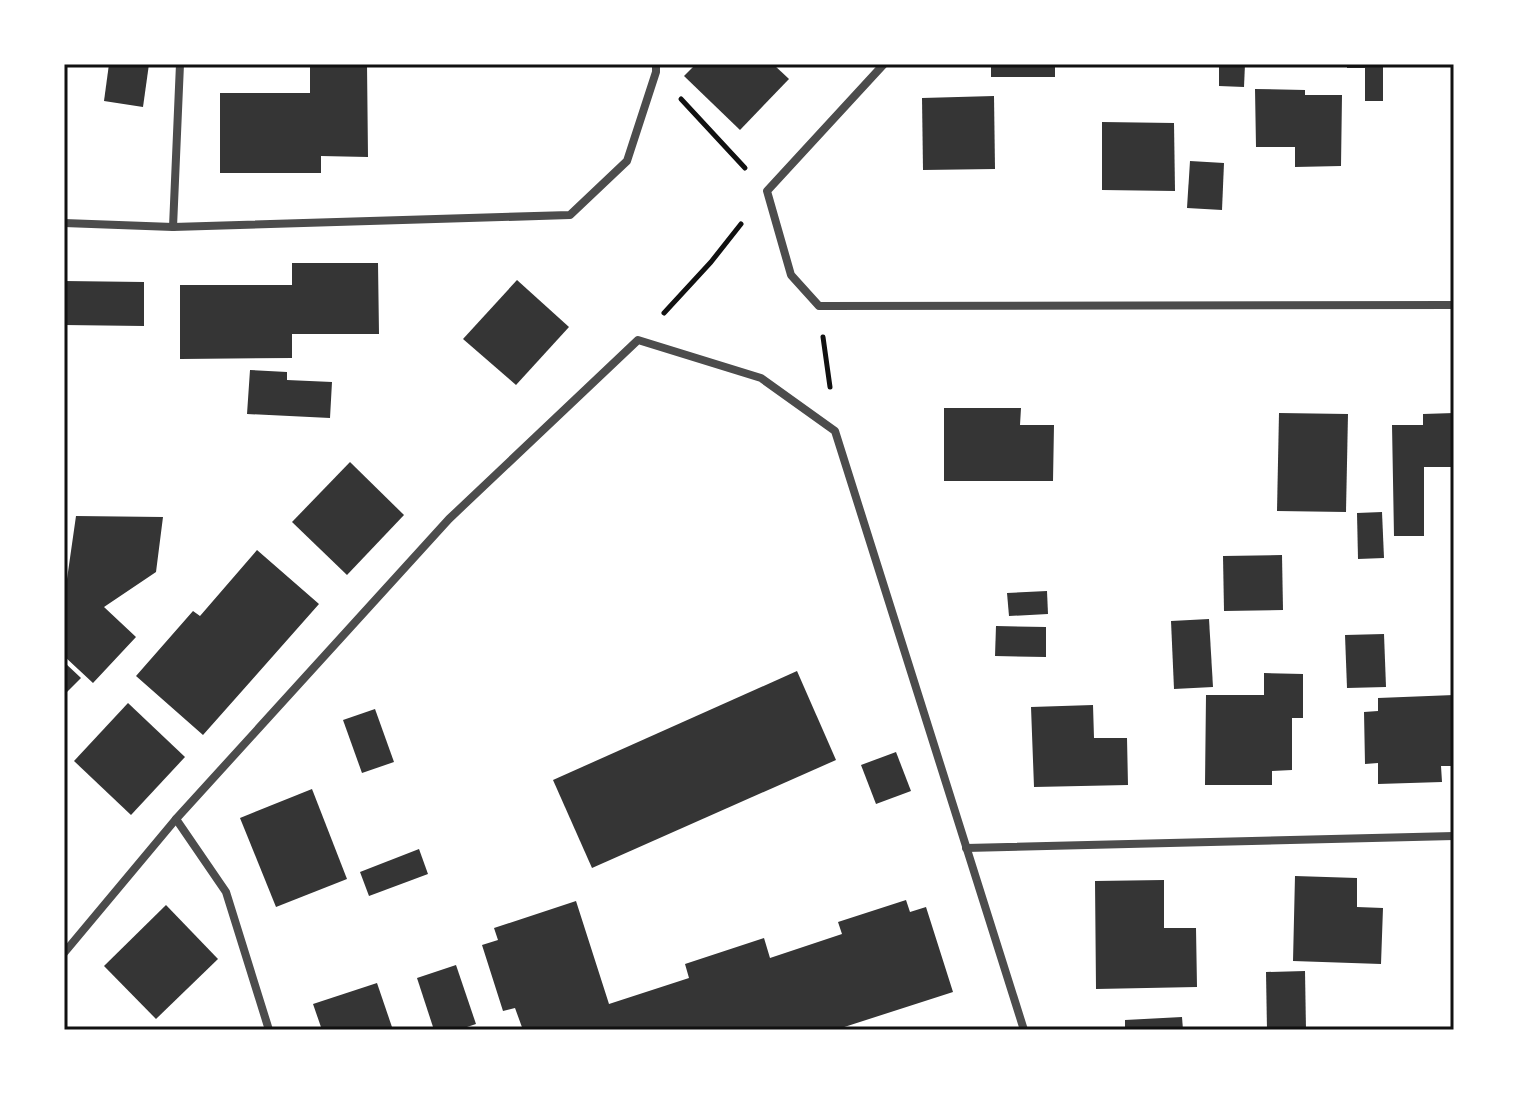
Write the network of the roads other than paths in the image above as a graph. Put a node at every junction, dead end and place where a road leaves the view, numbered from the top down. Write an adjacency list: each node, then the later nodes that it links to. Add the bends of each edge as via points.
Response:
1 (180, 64): 5 (street)
2 (884, 64): 6 (street, via 767,191 791,275 819,306)
3 (656, 68): 5 (street, via 627,161 570,215)
4 (64, 223): 5 (street)
5 (173, 227)
6 (1454, 305)
7 (176, 819): 9 (street, via 449,519 638,340 761,378 835,431); 10 (street); 11 (street, via 226,892)
8 (1454, 836): 9 (street)
9 (966, 848): 12 (street)
10 (64, 953)
11 (269, 1030)
12 (1024, 1030)

